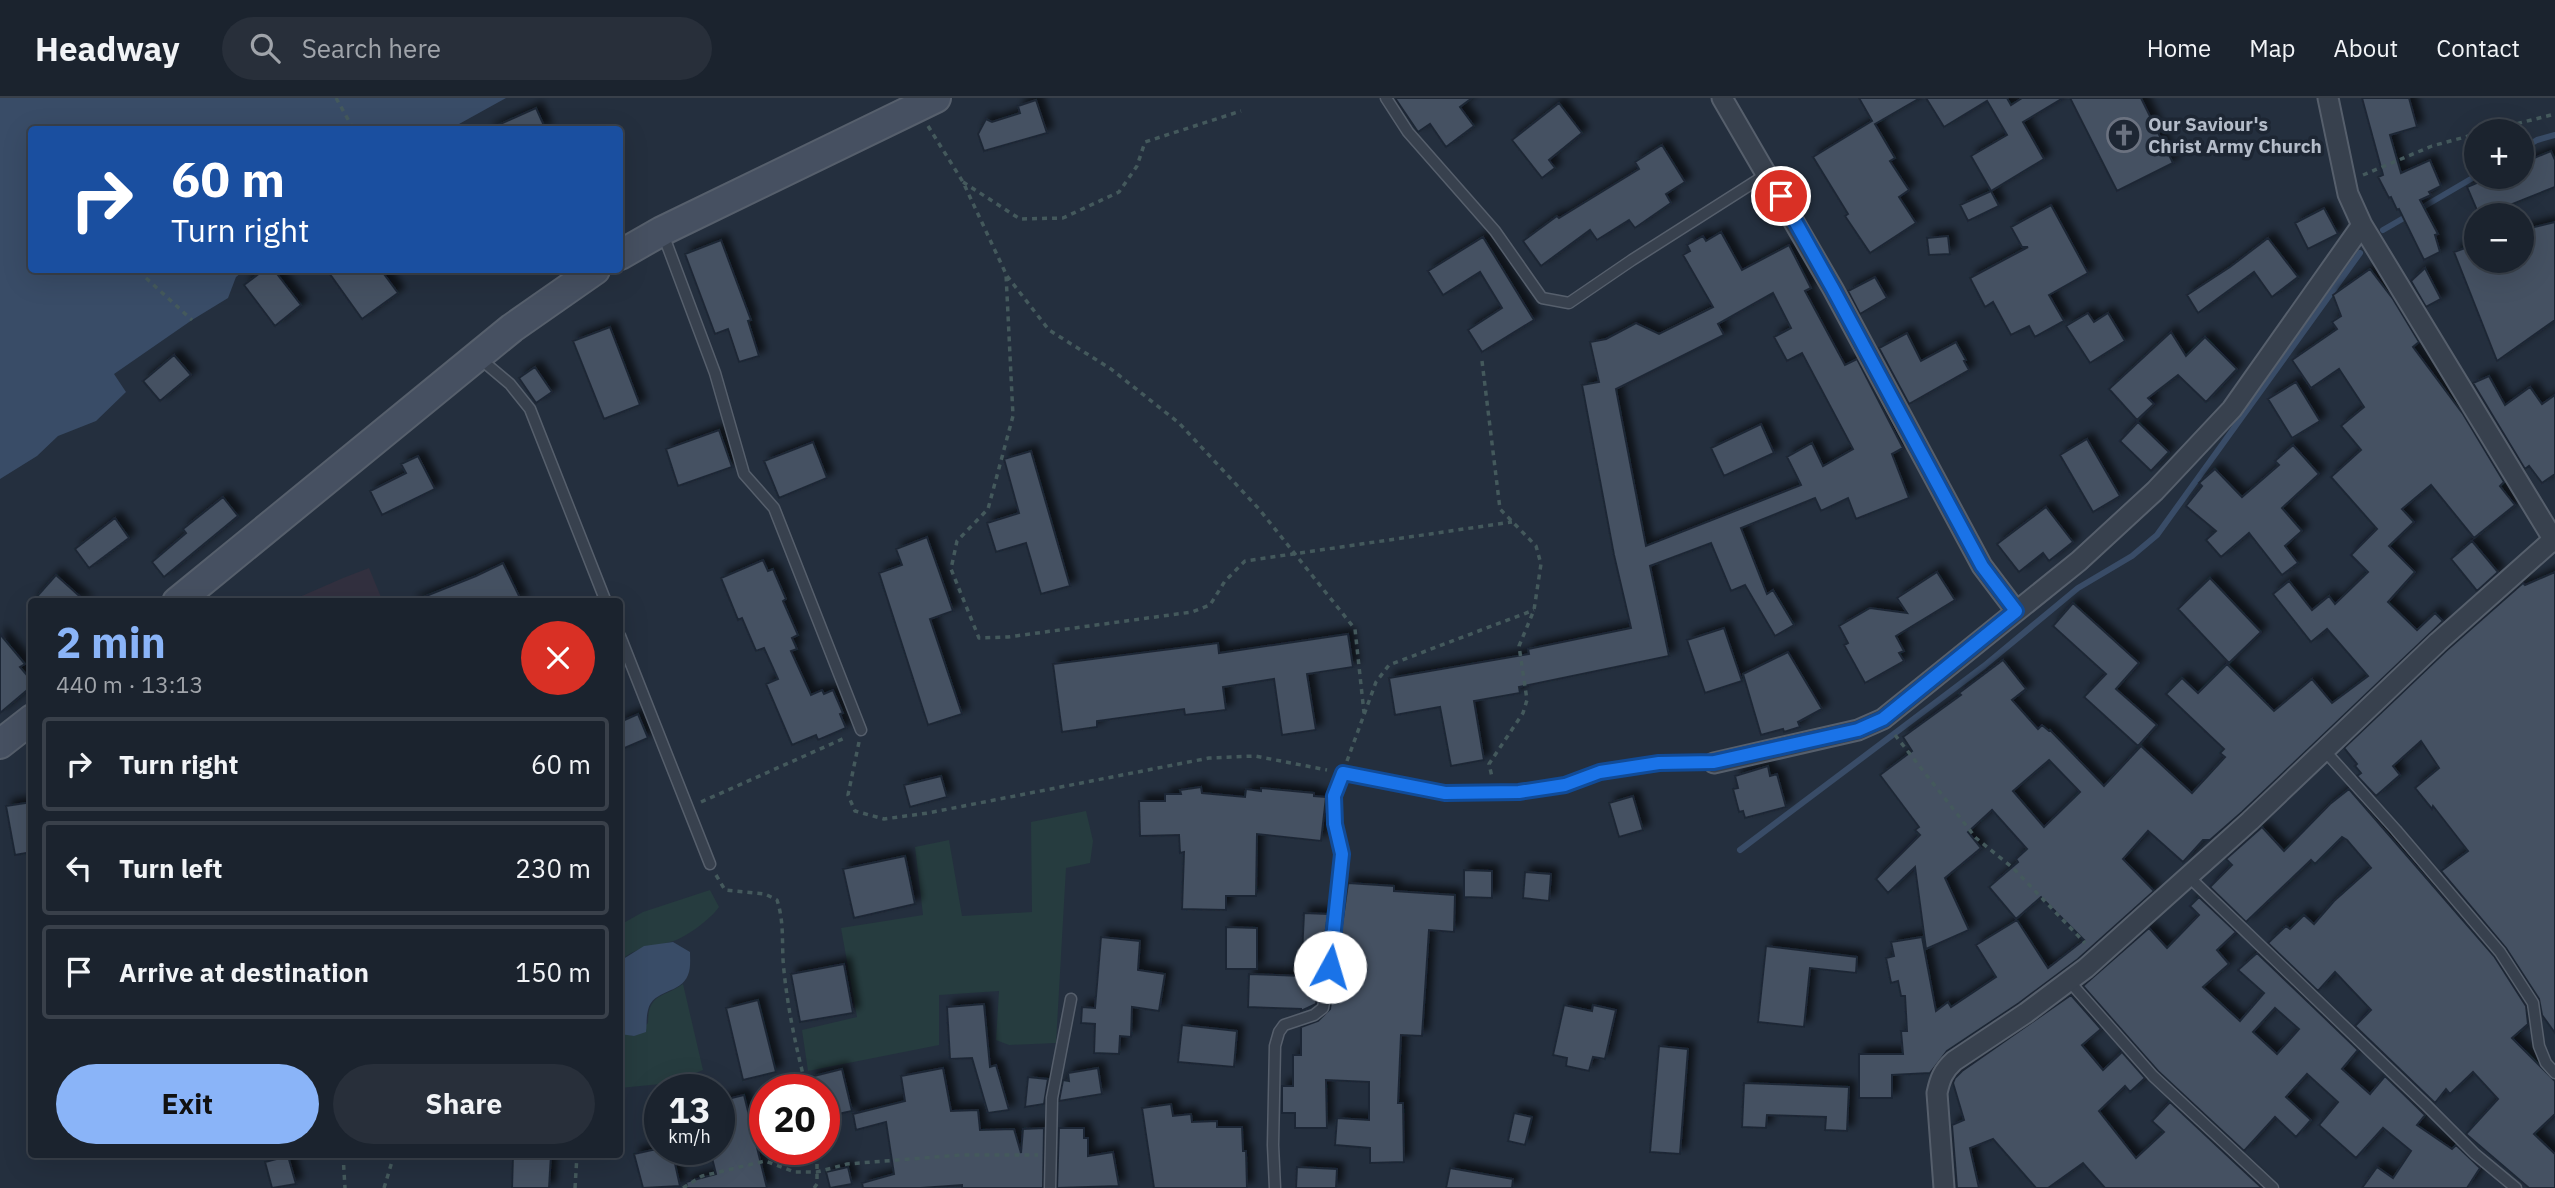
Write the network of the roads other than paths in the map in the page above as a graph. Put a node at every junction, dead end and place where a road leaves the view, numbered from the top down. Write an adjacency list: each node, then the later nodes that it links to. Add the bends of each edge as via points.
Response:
1 (1385, 98): 5 (lane, via 1408,132 1494,231 1542,298 1569,303)
2 (1722, 98): 5 (street)
3 (2328, 98): 6 (street, via 2346,182)
4 (926, 103): 7 (street)
5 (1768, 173): 14 (street, via 1982,566)
6 (2362, 225): 11 (street); 14 (street, via 2232,409 2155,491)
7 (662, 231): 8 (street); 17 (lane, via 715,373 744,474 774,508)
8 (623, 253)
9 (591, 273): 10 (street)
10 (477, 357): 12 (street); 13 (lane, via 510,384 530,409)
11 (2554, 540): 19 (street)
12 (182, 598)
13 (604, 598)
14 (2016, 611): 20 (street, via 1883,719 1858,730)
15 (623, 644): 21 (lane)
16 (28, 722): 18 (street)
17 (862, 730)
18 (0, 744)
19 (2324, 750): 22 (street); 25 (lane, via 2500,952 2533,1003 2539,1046)
20 (1714, 762): 27 (lane, via 1659,763 1600,772 1565,785 1494,793 1445,793 1343,773 1334,796 1342,854 1323,1008 1284,1026 1275,1046)
21 (710, 864)
22 (2188, 876): 23 (street); 30 (lane, via 2475,1154)
23 (2069, 981): 28 (street, via 1954,1061 1940,1078 1937,1093); 29 (lane, via 2153,1076)
24 (1071, 999): 26 (lane, via 1052,1098)
25 (2555, 1073)
26 (1049, 1188)
27 (1275, 1188)
28 (1944, 1188)
29 (2273, 1188)
30 (2516, 1188)

